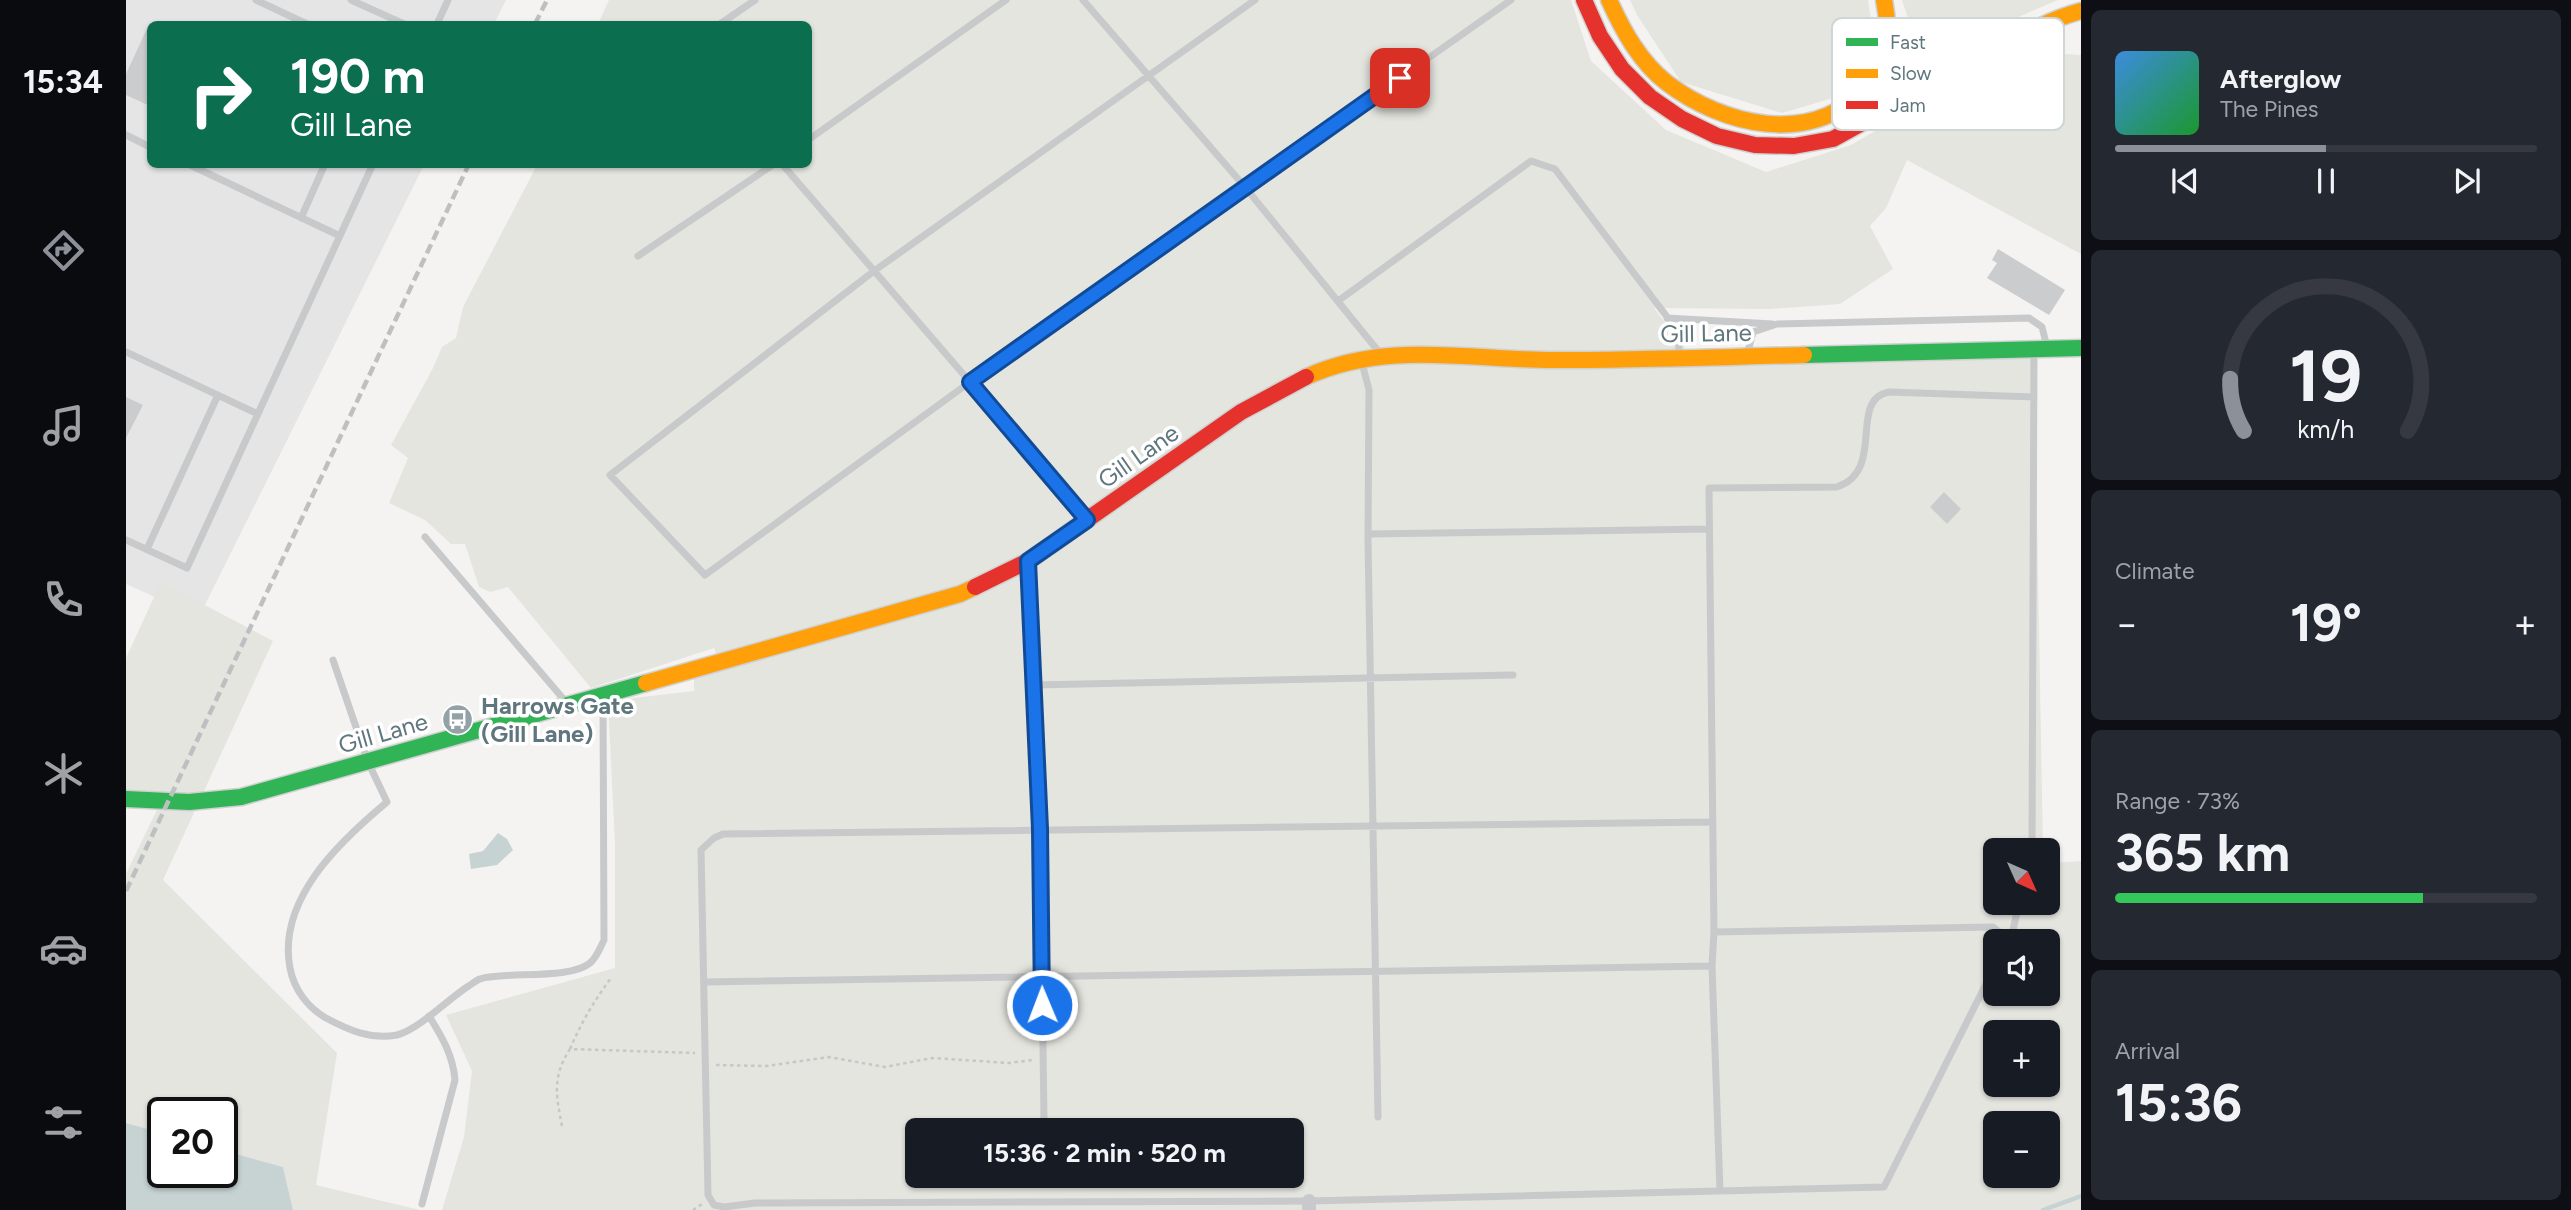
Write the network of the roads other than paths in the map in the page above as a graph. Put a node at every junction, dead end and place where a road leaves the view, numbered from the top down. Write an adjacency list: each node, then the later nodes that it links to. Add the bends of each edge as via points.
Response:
1 (256, 0): 15 (lane)
2 (351, 0): 16 (lane)
3 (448, 0): 17 (lane)
4 (755, 0): 18 (lane)
5 (1006, 0): 23 (lane)
6 (1083, 0): 19 (lane)
7 (1255, 0): 19 (lane)
8 (1511, 0): 30 (lane)
9 (1584, 0): 21 (main road, via 1599,34 1631,80 1684,121 1733,141 1774,147 1805,146)
10 (1609, 0): 20 (main road, via 1626,35 1658,75 1716,111 1740,119 1796,124)
11 (1884, 0): 13 (main road)
12 (2081, 11): 14 (main road)
13 (1887, 18)
14 (2057, 18)
15 (301, 21)
16 (389, 21)
17 (438, 21)
18 (724, 21)
19 (1149, 76): 30 (lane); 34 (lane)
20 (1832, 114)
21 (1849, 130)
22 (126, 135): 24 (lane)
23 (812, 137)
24 (147, 146)
25 (196, 168): 31 (lane)
26 (323, 168): 31 (lane)
27 (371, 168): 32 (lane)
28 (768, 168): 33 (lane)
29 (785, 168): 34 (lane)
30 (1245, 187): 35 (lane); 45 (lane)
31 (301, 218): 32 (lane)
32 (340, 236): 48 (lane)
33 (638, 256)
34 (874, 271): 45 (lane); 45 (lane, via 610,475 705,575)
35 (1338, 301): 36 (lane, via 1531,161 1555,169); 41 (lane)
36 (1667, 318): 37 (lane); 43 (lane, via 1680,334)
37 (1777, 324): 38 (lane, via 2029,318 2042,327); 42 (lane, via 1753,332)
38 (2040, 348): 39 (main road, Gill Lane); 42 (main road, Gill Lane); 47 (lane)
39 (2081, 348)
40 (126, 352): 46 (lane)
41 (1381, 355): 43 (main road, Gill Lane, via 1551,360); 44 (main road, Gill Lane)
42 (1748, 355): 43 (main road, Gill Lane)
43 (1678, 356)
44 (1361, 358): 49 (main road, Gill Lane, via 1329,366 1271,394); 51 (lane, via 1368,390)
45 (970, 382): 49 (lane)
46 (218, 395): 48 (lane); 54 (lane)
47 (2034, 397): 50 (lane, via 1880,394 1869,413 1863,460 1848,483 1837,487 1709,488); 67 (lane)
48 (258, 414): 54 (lane, via 187,568)
49 (1087, 520): 55 (main road, Gill Lane)
50 (1708, 529): 51 (lane); 64 (lane)
51 (1368, 534): 58 (lane)
52 (425, 537): 61 (lane)
53 (126, 540): 54 (lane)
54 (147, 549)
55 (1028, 561): 59 (lane); 60 (main road, Gill Lane, via 960,594)
56 (333, 660): 62 (lane)
57 (1513, 675): 58 (lane)
58 (1370, 678): 59 (lane); 65 (lane)
59 (1034, 685): 66 (lane)
60 (603, 697): 61 (main road, Gill Lane); 75 (lane, via 604,940 598,954 579,969 480,979)
61 (570, 706): 62 (main road, Gill Lane)
62 (368, 762): 63 (main road, Gill Lane, via 241,797 189,802); 75 (lane, via 387,802 336,851 294,911 287,939 292,981 319,1014 356,1033 396,1035)
63 (126, 799)
64 (1712, 822): 65 (lane); 69 (lane)
65 (1373, 824): 66 (lane); 71 (lane)
66 (1040, 829): 72 (lane); 73 (lane, via 723,834 714,838 702,850)
67 (2032, 838)
68 (1994, 929): 69 (lane)
69 (1714, 932): 70 (lane)
70 (1712, 966): 71 (lane); 78 (lane)
71 (1376, 972): 72 (lane); 76 (lane)
72 (1042, 978): 73 (lane); 77 (lane)
73 (704, 982): 80 (lane, via 708,1195 714,1205)
74 (1983, 990): 78 (lane, via 1884,1187)
75 (429, 1016): 79 (lane, via 454,1063 454,1080)
76 (1378, 1117)
77 (1044, 1118)
78 (1720, 1191): 80 (lane)
79 (422, 1204)
80 (1309, 1206)

